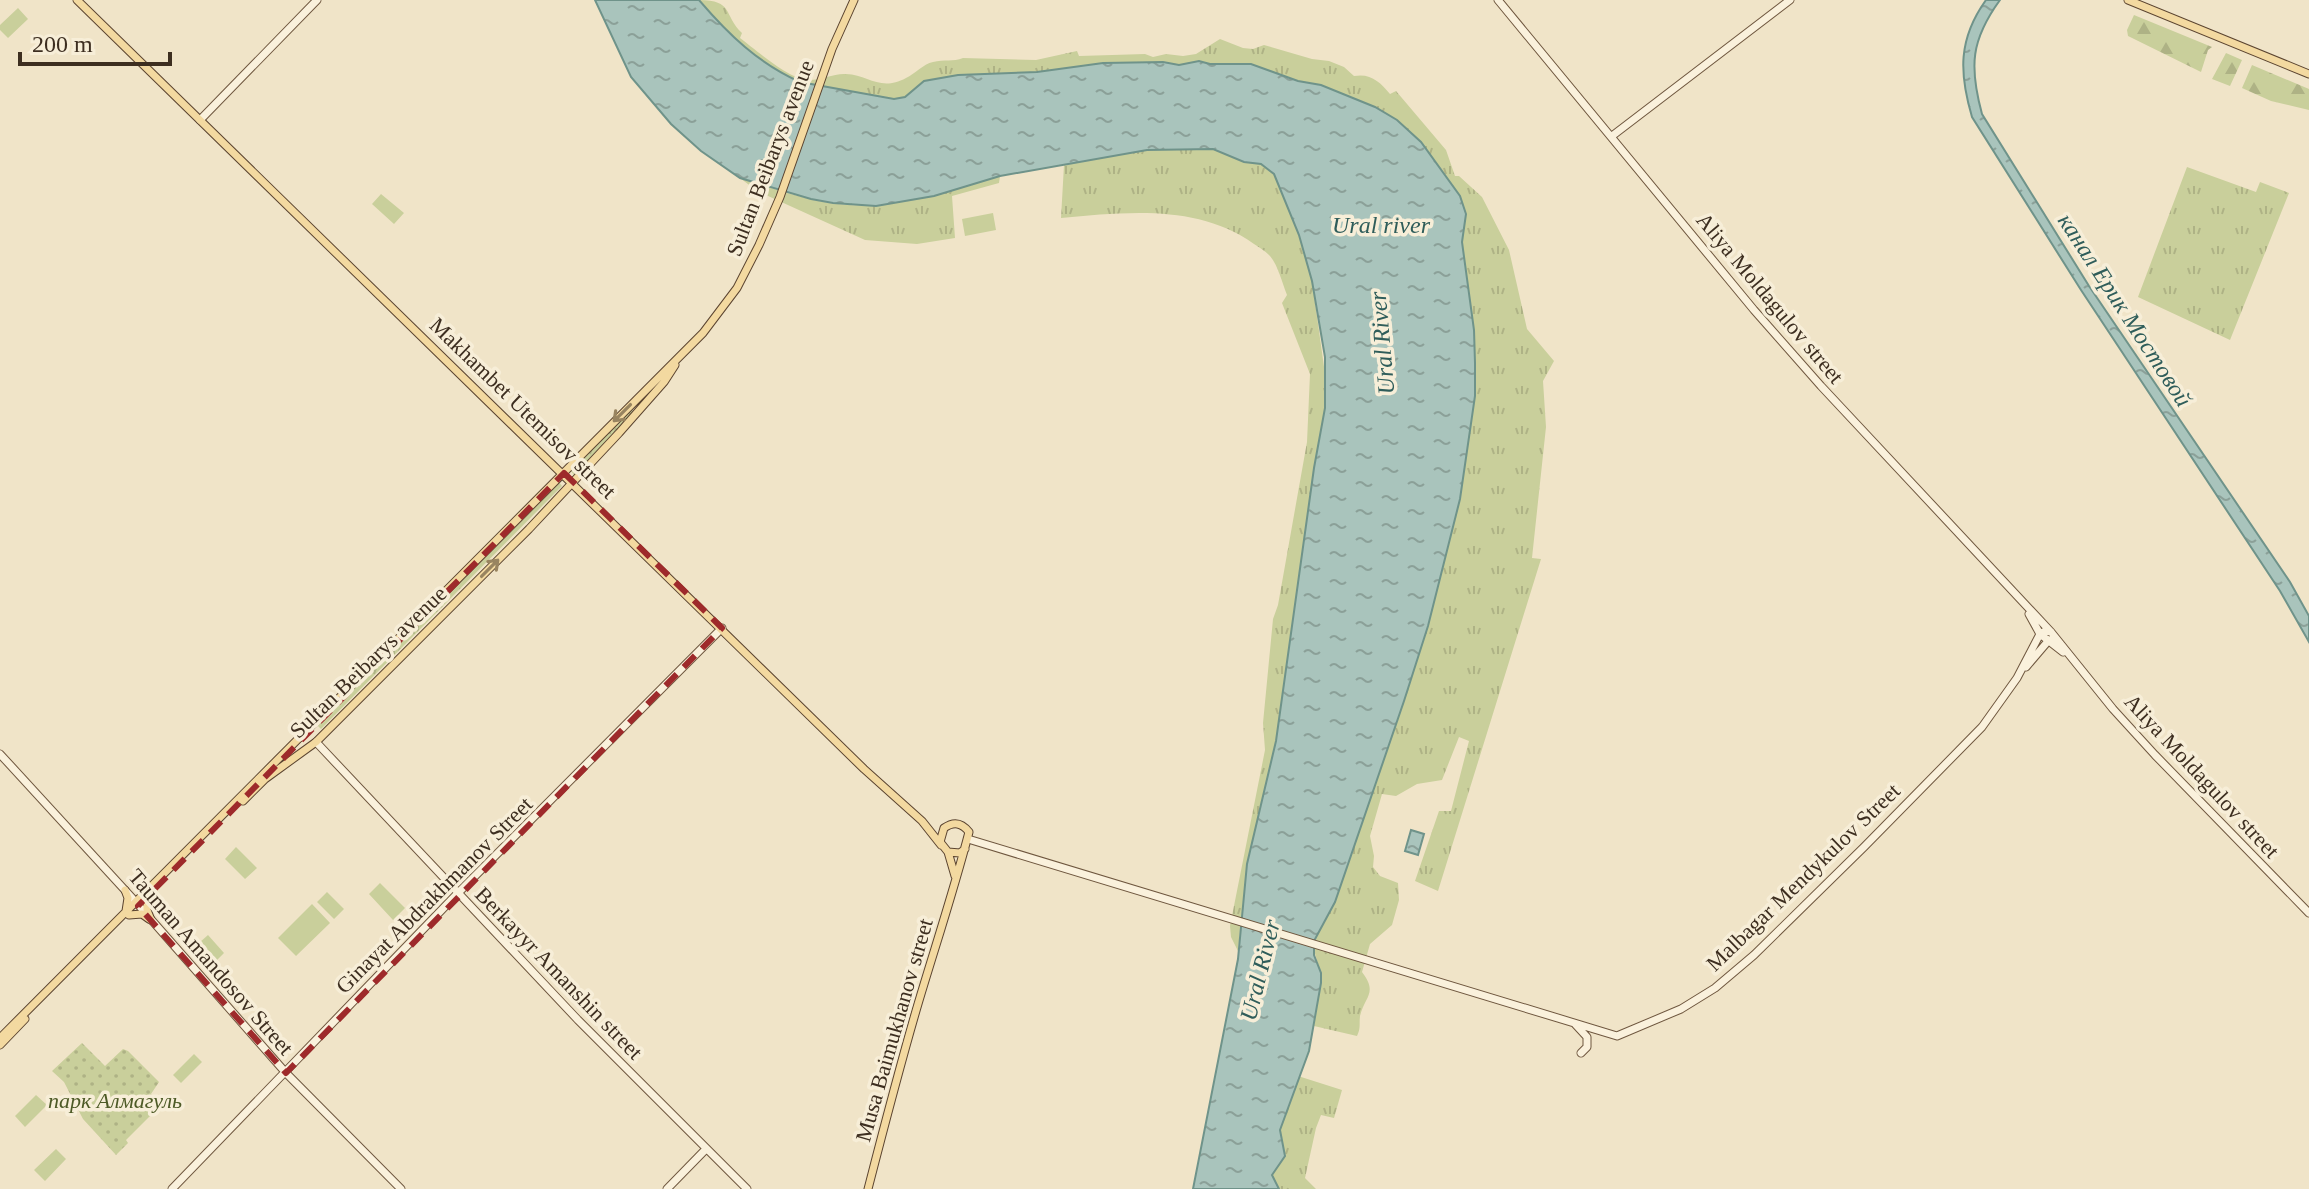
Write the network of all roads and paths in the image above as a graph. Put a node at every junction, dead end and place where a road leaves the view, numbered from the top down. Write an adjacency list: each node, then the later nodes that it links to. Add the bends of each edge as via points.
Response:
1 (77, 0): 8 (main road, Makhambet Utemisov street)
2 (317, 0): 8 (main road)
3 (854, 0): 10 (main road, Sultan Beibarys avenue, via 759,245 737,288)
4 (1498, 0): 9 (main road, Aliya Moldagulov street)
5 (1790, 0): 9 (main road)
6 (2128, 0): 7 (main road)
7 (2309, 74)
8 (200, 120): 11 (main road, Makhambet Utemisov street)
9 (1612, 136): 13 (main road, Aliya Moldagulov street, via 1811,375)
10 (678, 359): 11 (main road, Sultan Beibarys avenue, one-way to 11); 12 (main road, Sultan Beibarys avenue, via 664,382)
11 (564, 473): 12 (main road, Makhambet Utemisov street); 21 (main road, Sultan Beibarys avenue)
12 (573, 484): 15 (main road, Makhambet Utemisov street); 22 (main road, Sultan Beibarys avenue, one-way to 12)
13 (2027, 608): 14 (main road, Aliya Moldagulov street); 16 (main road, Aliya Moldagulov street)
14 (2033, 623): 17 (main road, Aliya Moldagulov street); 19 (main road)
15 (722, 628): 25 (main road, Makhambet Utemisov street); 33 (main road, Ginayat Abdrakhmanov Street)
16 (2051, 632): 17 (main road); 18 (main road, Malbagar Mendykulov Street); 20 (main road, Aliya Moldagulov street)
17 (2040, 634): 18 (main road, Aliya Moldagulov street); 19 (main road, Malbagar Mendykulov Street)
18 (2049, 641): 19 (main road, Malbagar Mendykulov Street); 20 (main road, Aliya Moldagulov street)
19 (2033, 653): 20 (main road, via 2049,649); 39 (main road, Malbagar Mendykulov Street, via 1982,727 1735,973 1681,1009 1617,1036)
20 (2072, 660): 37 (main road, Aliya Moldagulov street, via 2155,755)
21 (296, 742): 23 (main road); 34 (main road, Sultan Beibarys avenue)
22 (316, 742): 23 (main road, Sultan Beibarys avenue); 33 (main road, Berkayyr Amanshin street)
23 (305, 750): 34 (main road, Sultan Beibarys avenue, via 265,779)
24 (0, 754): 32 (main road, Tauman Amandosov Street)
25 (922, 821): 26 (main road); 28 (main road, Makhambet Utemisov street)
26 (946, 826): 27 (main road, via 962,825); 28 (main road)
27 (968, 839): 29 (main road); 39 (main road, Malbagar Mendykulov Street)
28 (941, 845): 30 (main road, Makhambet Utemisov street)
29 (965, 849): 30 (main road); 31 (main road, Musa Baimukhanov street)
30 (948, 852): 31 (main road)
31 (955, 882): 49 (main road, Musa Baimukhanov street)
32 (125, 890): 34 (main road); 35 (main road, Tauman Amandosov Street); 36 (main road)
33 (457, 894): 43 (main road, Ginayat Abdrakhmanov Street); 44 (main road, Berkayyr Amanshin street)
34 (146, 895): 35 (main road, Sultan Beibarys avenue); 38 (main road)
35 (137, 904): 36 (main road, Sultan Beibarys avenue); 38 (main road, Tauman Amandosov Street)
36 (127, 913): 38 (main road); 40 (main road, Sultan Beibarys avenue); 41 (main road, Sultan Beibarys avenue)
37 (2309, 913)
38 (151, 920): 43 (main road, Tauman Amandosov Street)
39 (1573, 1023): 42 (main road, via 1587,1037)
40 (0, 1038)
41 (0, 1045)
42 (1581, 1053)
43 (286, 1073): 45 (main road, Ginayat Abdrakhmanov Street); 46 (main road, Tauman Amandosov Street)
44 (706, 1149): 47 (main road); 48 (main road, Berkayyr Amanshin street)
45 (172, 1189)
46 (401, 1189)
47 (667, 1189)
48 (747, 1189)
49 (868, 1189)

